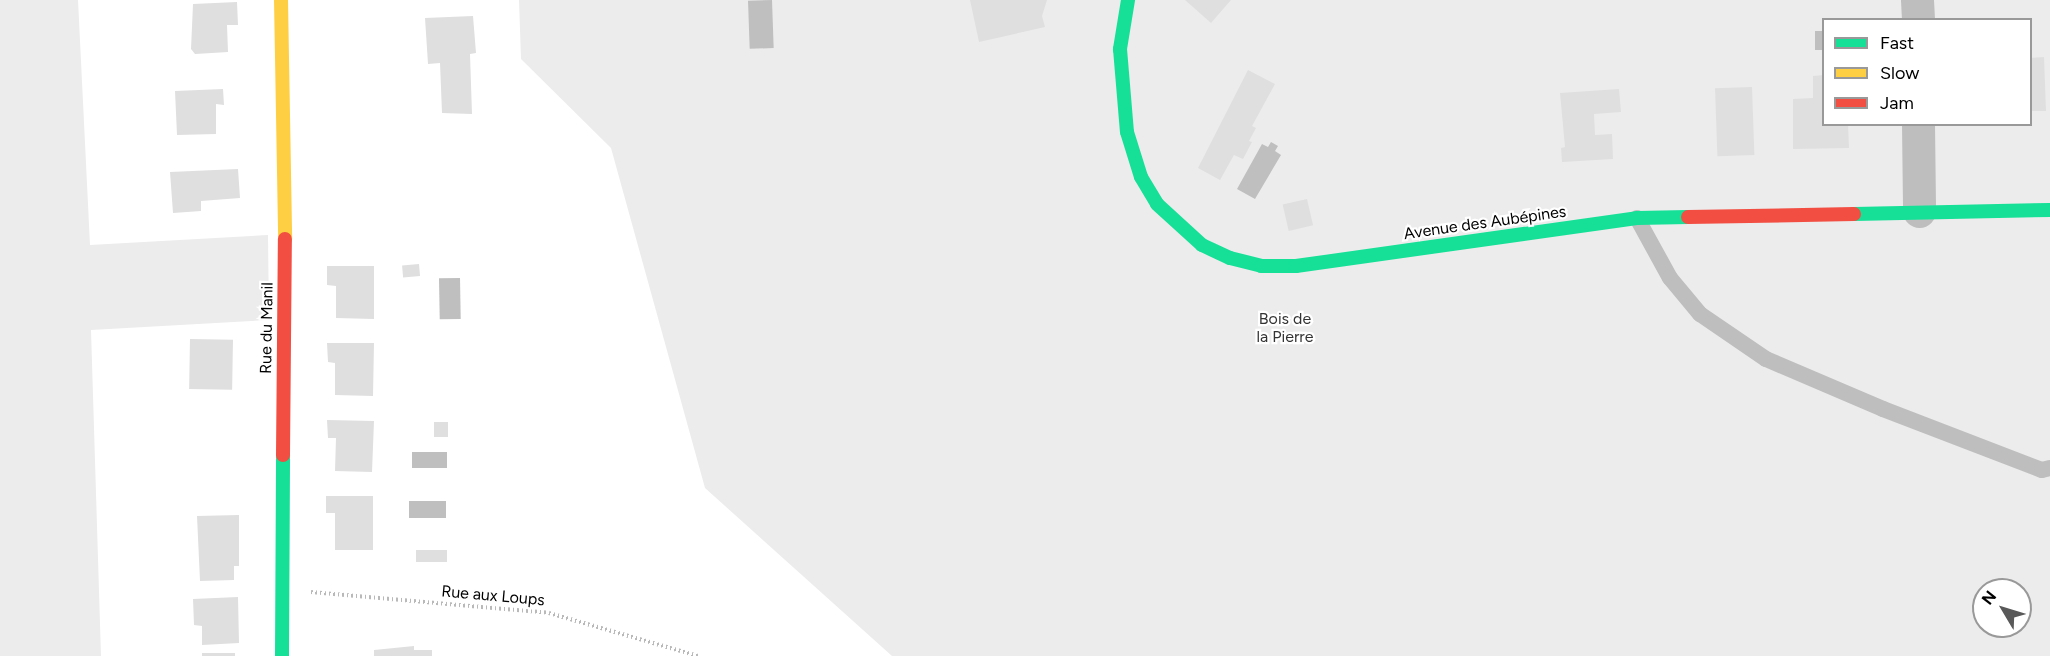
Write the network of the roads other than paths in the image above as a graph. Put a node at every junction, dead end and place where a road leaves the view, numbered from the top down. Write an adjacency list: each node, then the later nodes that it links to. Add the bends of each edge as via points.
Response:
1 (281, 0): 10 (street, Rue du Manil, via 285,204)
2 (1128, 0): 8 (street, Avenue des Aubépines, via 1120,50 1127,132 1141,177 1157,204 1180,228 1202,245 1230,258 1261,266 1296,266)
3 (1917, 0): 4 (street)
4 (1918, 18)
5 (1918, 126): 7 (street)
6 (2050, 210): 7 (street, Avenue des Aubépines)
7 (1919, 211): 8 (street, Avenue des Aubépines)
8 (1637, 218): 9 (lane, via 1670,278 1700,314 1766,359 2042,470)
9 (2050, 468)
10 (282, 656)

